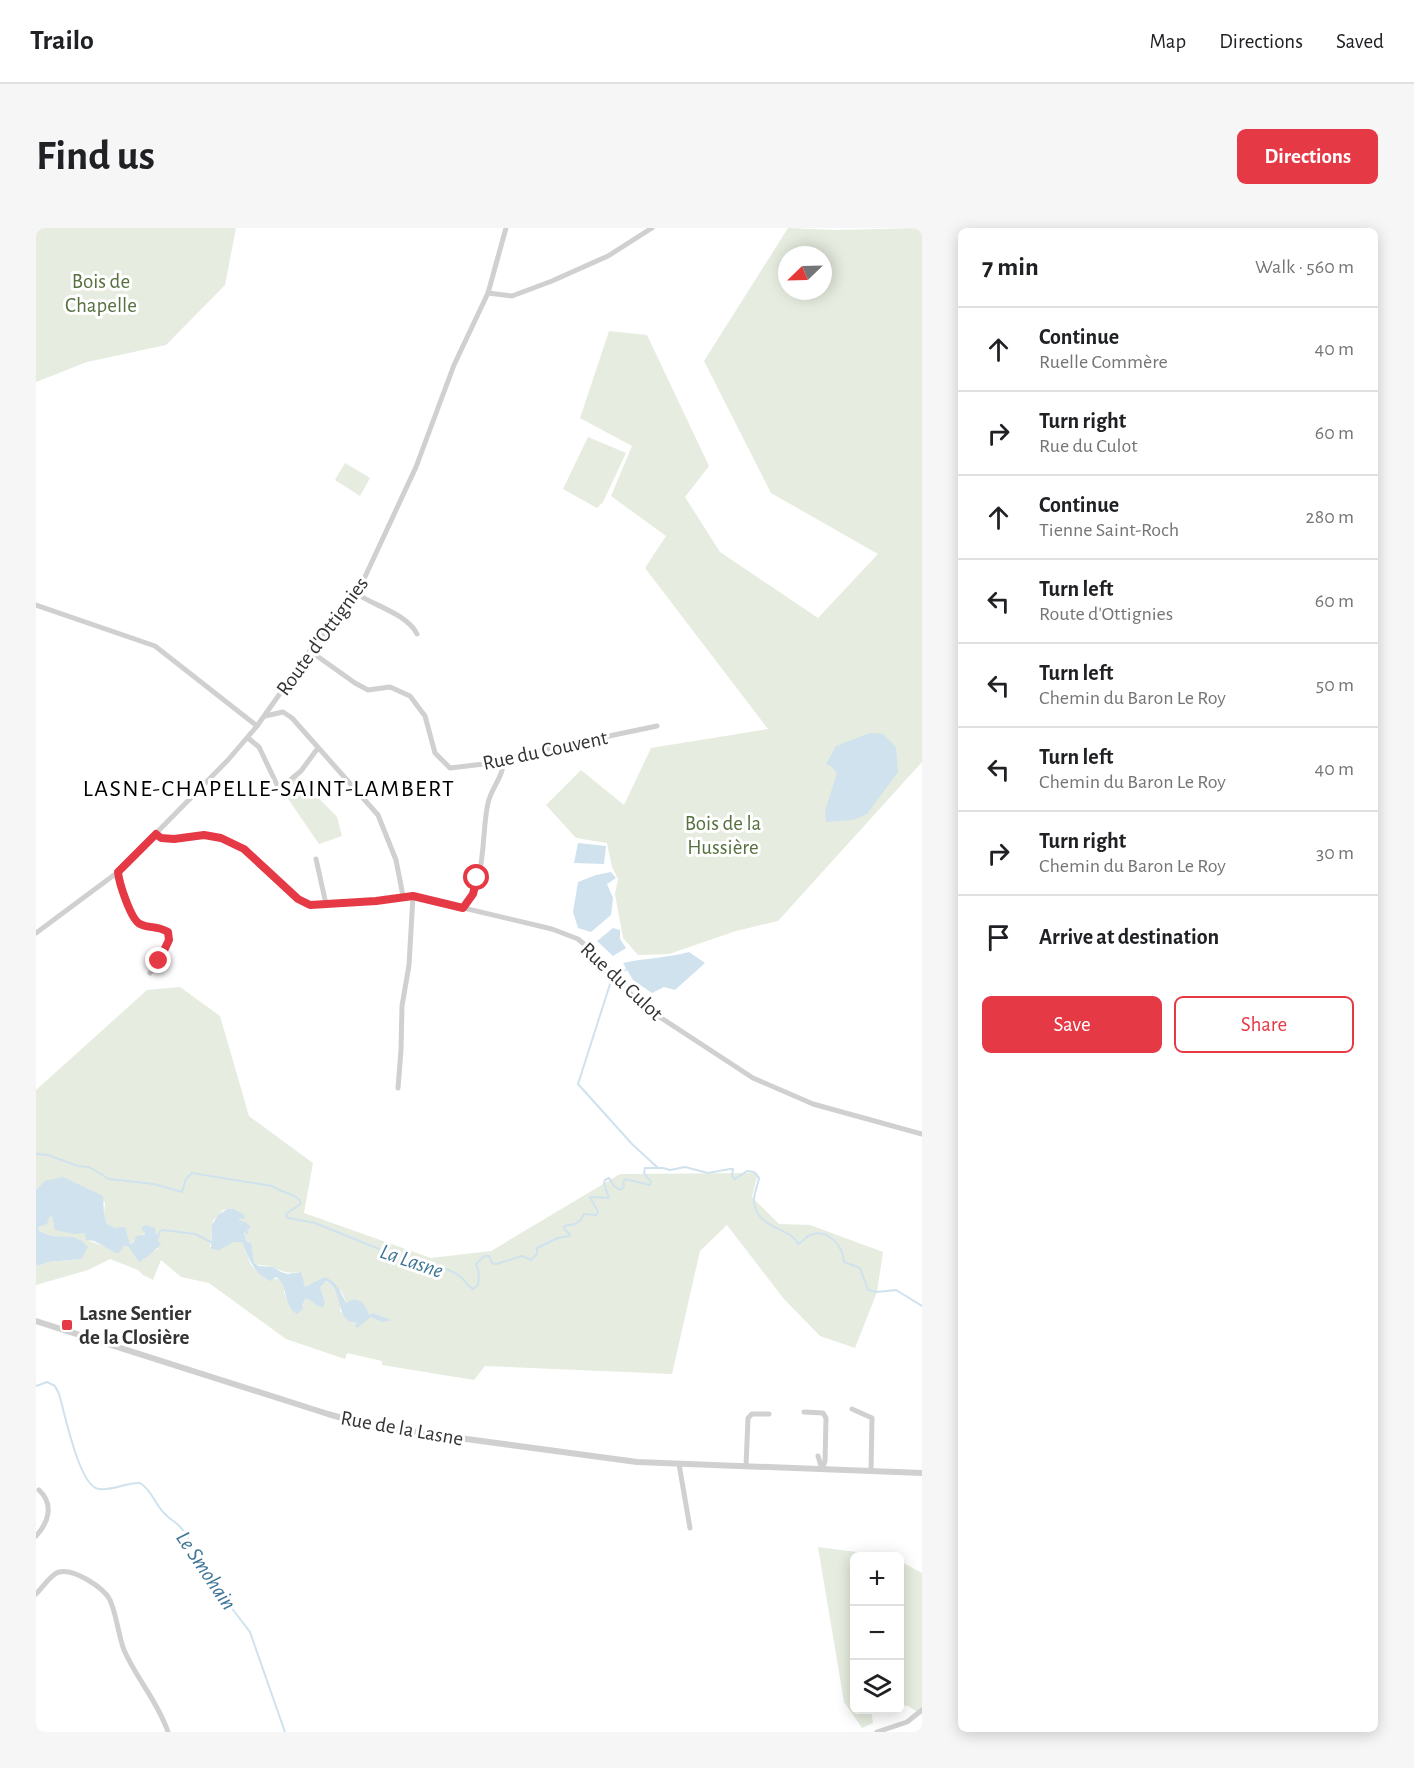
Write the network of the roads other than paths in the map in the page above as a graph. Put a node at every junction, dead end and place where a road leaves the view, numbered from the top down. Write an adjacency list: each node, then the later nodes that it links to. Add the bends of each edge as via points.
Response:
1 (506, 228): 3 (street, Route d'Ottignies)
2 (652, 228): 3 (street, via 608,256 563,277 512,296)
3 (489, 293): 4 (street, Route d'Ottignies, via 454,365 416,467)
4 (357, 594): 6 (street, via 399,617); 7 (street, Route d'Ottignies)
5 (36, 605): 11 (street, via 154,646)
6 (417, 634)
7 (310, 651): 8 (street, Route d'Ottignies); 15 (street, Rue du Couvent, via 368,690 390,687 410,696 425,716 435,753 450,768)
8 (274, 702): 9 (street); 10 (street, Route d'Ottignies)
9 (283, 712): 10 (street); 14 (street)
10 (265, 716): 11 (street, Route d'Ottignies)
11 (257, 726): 13 (street, Route d'Ottignies)
12 (657, 726): 15 (street, Rue du Couvent)
13 (248, 738): 14 (street, via 259,747 279,789 301,771); 16 (street, Route d'Ottignies)
14 (318, 748): 19 (street, via 378,815 396,860)
15 (503, 759): 22 (street, via 500,777 488,802 473,894)
16 (156, 834): 18 (street, Route d'Ottignies); 21 (street, Rue du Culot, via 174,839 204,835 221,838 244,849 298,899 310,905)
17 (316, 859): 21 (street)
18 (118, 872): 23 (street, Route d'Ottignies); 24 (street, via 133,919 142,925 159,927 169,935)
19 (403, 896): 20 (street, Rue du Culot); 21 (street, Rue du Culot, via 394,900)
20 (413, 896): 22 (street, Rue du Culot); 25 (street)
21 (326, 904)
22 (463, 908): 26 (street, Rue du Culot, via 578,939 649,1010 762,1083 813,1104)
23 (36, 933)
24 (150, 974)
25 (398, 1088)
26 (922, 1134)
27 (36, 1321): 32 (street, Rue de la Lasne, via 370,1426 605,1459)
28 (852, 1409): 35 (street, via 874,1416)
29 (804, 1412): 34 (street, via 822,1413 826,1418)
30 (769, 1414): 33 (street, via 752,1414 748,1418)
31 (818, 1456): 34 (street)
32 (679, 1464): 33 (street, Rue de la Lasne); 38 (street)
33 (746, 1466): 34 (street, Rue de la Lasne)
34 (822, 1468): 35 (street, Rue de la Lasne)
35 (871, 1470): 36 (street, Rue de la Lasne)
36 (922, 1473)
37 (39, 1490): 39 (street, via 46,1497 48,1512 46,1525)
38 (690, 1528)
39 (36, 1536)
40 (36, 1594): 42 (street, via 61,1572 81,1577 105,1593 123,1648)
41 (922, 1710): 43 (street, via 907,1722)
42 (168, 1732)
43 (877, 1732)

